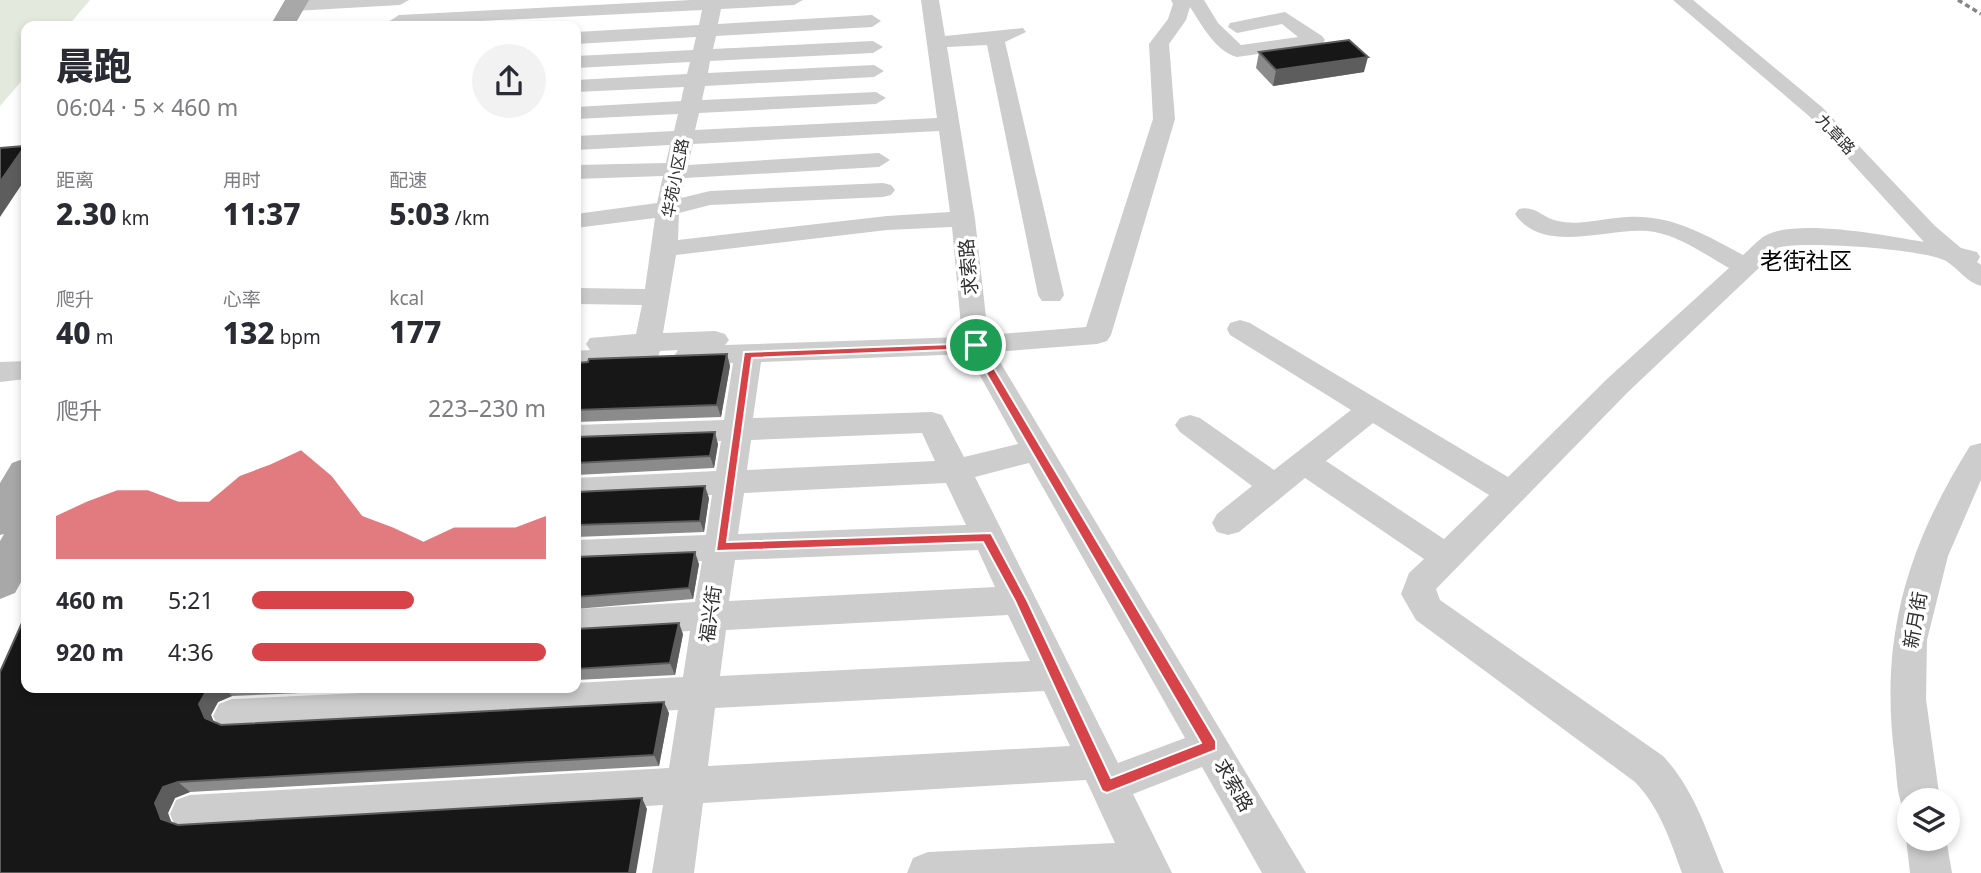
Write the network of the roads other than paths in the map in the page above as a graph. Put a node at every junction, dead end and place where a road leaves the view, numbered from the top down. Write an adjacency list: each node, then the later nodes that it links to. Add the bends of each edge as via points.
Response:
1 (400, 0): 9 (street)
2 (794, 0): 8 (street)
3 (930, 0): 15 (street, 求索路)
4 (1180, 0): 45 (street, via 1177,20 1159,44 1164,119 1097,335)
5 (1195, 0): 12 (street, via 1211,26 1252,65 1334,53 1285,18)
6 (1682, 0): 39 (street, 九章路, via 1816,112)
7 (1689, 0): 39 (street, 九章路, via 1822,110)
8 (713, 2): 11 (street); 13 (street, 华苑小区路)
9 (300, 8)
10 (871, 11): 13 (street); 16 (street)
11 (400, 21)
12 (1237, 27)
13 (707, 30): 14 (street); 17 (street, 华苑小区路)
14 (581, 38)
15 (937, 42): 25 (street, 求索路); 41 (street, via 1006,35)
16 (873, 47): 17 (street); 19 (street)
17 (701, 55): 18 (street); 20 (street, 华苑小区路)
18 (581, 62)
19 (874, 71): 20 (street); 22 (street)
20 (696, 79): 21 (street); 23 (street, 华苑小区路)
21 (581, 86)
22 (876, 98): 23 (street); 26 (street)
23 (690, 106): 24 (street); 27 (street, 华苑小区路)
24 (581, 113)
25 (949, 124): 26 (street); 35 (street, 求索路)
26 (877, 129): 27 (street); 29 (street)
27 (683, 138): 28 (street); 30 (street, 华苑小区路)
28 (581, 143)
29 (879, 160): 30 (street); 32 (street)
30 (676, 170): 31 (street); 33 (street, 华苑小区路)
31 (581, 172)
32 (883, 190): 33 (street, via 710,198); 37 (street)
33 (667, 209): 36 (street); 38 (street, 华苑小区路)
34 (1527, 214): 40 (street, via 1546,228 1628,222 1656,225 1682,232)
35 (963, 219): 37 (street); 45 (street, 求索路)
36 (581, 220)
37 (887, 223): 38 (street)
38 (665, 249): 43 (street, 华苑小区路)
39 (1970, 264): 40 (street, via 1801,235 1773,241)
40 (1745, 267): 65 (street)
41 (1051, 295)
42 (581, 296): 43 (street)
43 (657, 298): 47 (street, 华苑小区路)
44 (1240, 328): 54 (street)
45 (975, 337): 47 (street); 48 (street); 58 (street, 求索路)
46 (581, 345): 47 (street)
47 (646, 350): 48 (street); 49 (street)
48 (748, 354): 56 (street, 福兴街)
49 (581, 359)
50 (21, 370): 51 (street)
51 (0, 372)
52 (21, 383): 53 (street)
53 (0, 384)
54 (1370, 410): 60 (street); 65 (street)
55 (1190, 425): 63 (street)
56 (737, 430): 57 (street); 61 (street, via 932,422); 62 (street, 福兴街)
57 (581, 436)
58 (1037, 450): 61 (street); 80 (street, 求索路)
59 (1981, 454): 83 (street, 新月街, via 1962,482 1921,582 1907,665)
60 (1304, 462): 63 (street); 72 (street)
61 (956, 471): 62 (street); 69 (street)
62 (729, 484): 64 (street); 70 (street, 福兴街)
63 (1274, 486): 67 (street)
64 (581, 490)
65 (1510, 493): 72 (street)
66 (21, 512): 68 (main road)
67 (1228, 523)
68 (18, 535): 73 (main road)
69 (987, 537): 70 (street); 74 (street)
70 (720, 547): 71 (street); 75 (street, 福兴街)
71 (581, 552)
72 (1446, 557): 90 (street, via 1421,583 1418,594 1428,610 1649,769 1677,807)
73 (0, 581)
74 (1020, 600): 75 (street); 77 (street)
75 (710, 617): 76 (street); 78 (street, 福兴街)
76 (581, 623)
77 (1055, 675): 78 (street); 81 (street)
78 (699, 695): 79 (street); 82 (street, 福兴街)
79 (232, 716)
80 (1210, 746): 81 (street); 89 (street, 求索路)
81 (1101, 774): 82 (street); 86 (street)
82 (685, 785): 84 (street); 87 (street, 福兴街)
83 (1919, 788)
84 (190, 814)
85 (1928, 851): 91 (street)
86 (1148, 868): 88 (street)
87 (673, 873)
88 (928, 873)
89 (1285, 873)
90 (1703, 873)
91 (1931, 873)

